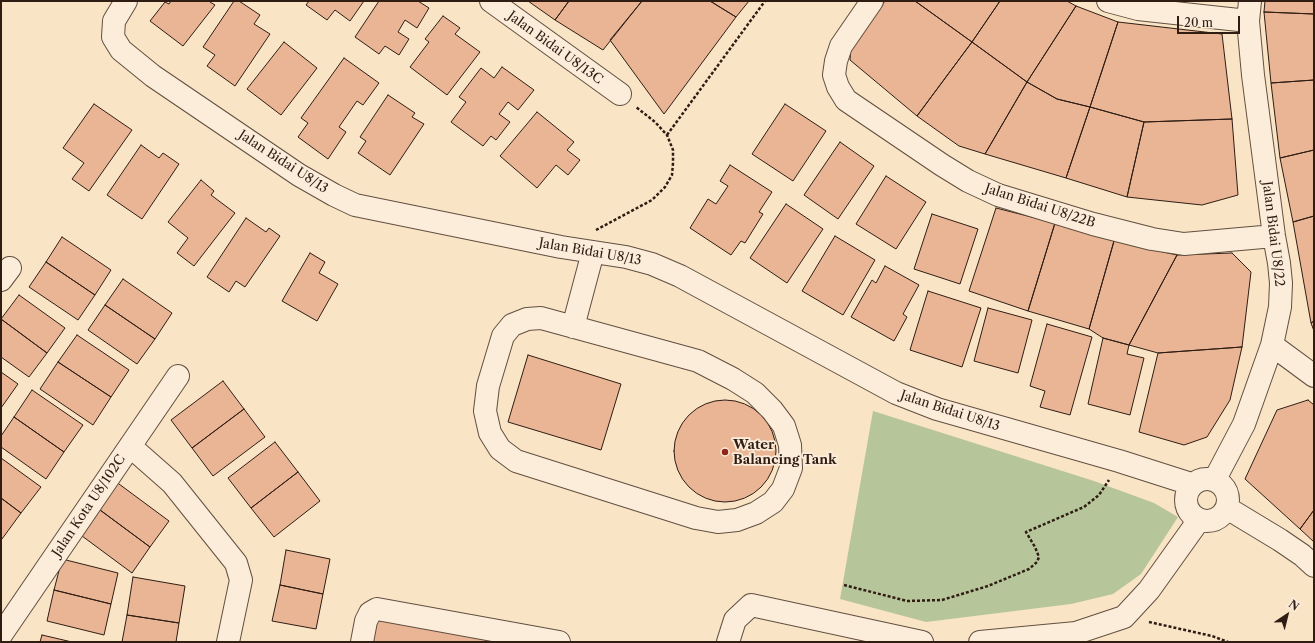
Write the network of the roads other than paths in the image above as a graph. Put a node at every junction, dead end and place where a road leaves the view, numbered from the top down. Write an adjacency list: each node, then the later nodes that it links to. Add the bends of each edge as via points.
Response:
1 (126, 1): 8 (street, Jalan Bidai U8/13, via 114,21 113,37 121,50 165,84 299,175 334,195 355,205)
2 (491, 1): 6 (street, Jalan Bidai U8/13C)
3 (872, 1): 7 (street, Jalan Bidai U8/22B, via 842,46 836,61 834,75 838,88 846,100 968,181 998,195 1152,239 1184,244)
4 (1108, 1): 5 (street, via 1138,9)
5 (1249, 11): 7 (street, Jalan Bidai U8/22, via 1253,74)
6 (620, 94)
7 (1274, 236): 10 (street, Jalan Bidai U8/22, via 1279,263 1280,307)
8 (593, 252): 9 (street); 15 (street, Jalan Bidai U8/13, via 652,264 680,276 896,393 937,409)
9 (573, 326): 9 (street, via 541,318 527,319 512,325 503,336 488,386 485,411 490,433 500,449 516,461 696,518 718,522 737,520 756,513 773,502 784,489 791,468 790,445 784,426 755,393 698,362)
10 (1272, 345): 12 (street); 14 (street, Jalan Bidai U8/22, via 1244,424)
11 (178, 376): 13 (street, Jalan Kota U8/102C)
12 (1314, 376)
13 (130, 446): 19 (street, Jalan Kota U8/102C); 20 (street, via 172,483 236,563 241,580)
14 (1215, 479): 15 (street, via 1206,478); 16 (street, via 1227,491)
15 (1191, 484): 17 (street, via 1185,500 1187,508)
16 (1227, 508): 17 (street, via 1215,519); 18 (street, via 1274,536)
17 (1199, 520): 25 (street, via 1149,590 1124,617 1076,633)
18 (1314, 566)
19 (1, 635)
20 (228, 642)
21 (362, 642): 22 (street, via 366,621 370,613 377,609)
22 (560, 642)
23 (728, 642): 24 (street, via 735,620 751,605)
24 (922, 642)
25 (980, 642)

